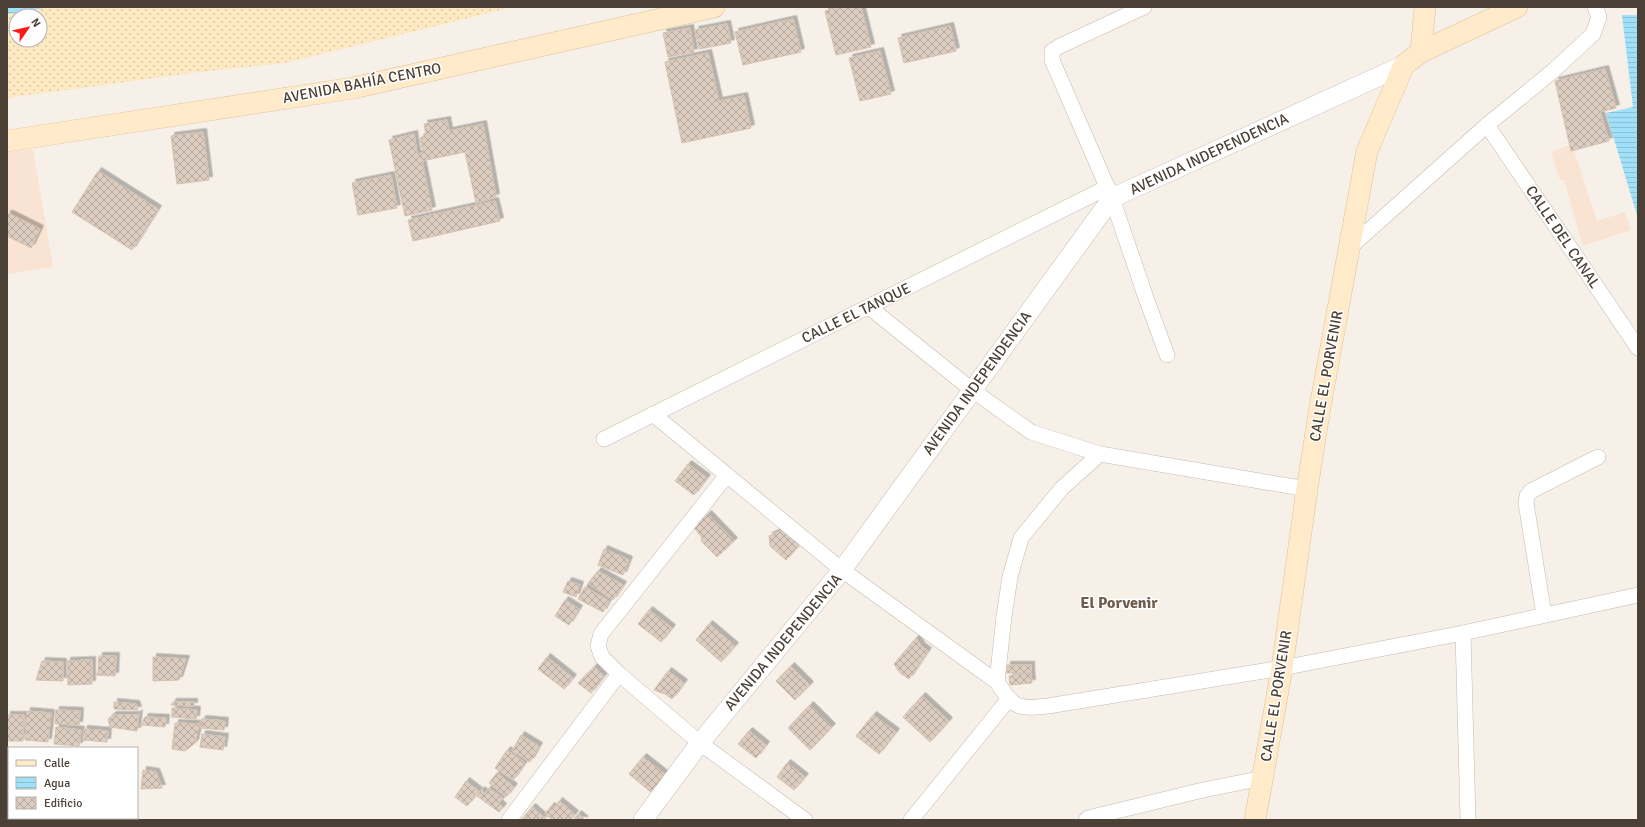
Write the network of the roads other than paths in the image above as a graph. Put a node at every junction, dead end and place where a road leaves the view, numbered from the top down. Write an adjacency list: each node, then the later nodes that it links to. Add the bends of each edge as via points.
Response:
1 (714, 7): 9 (main road, AVENIDA BAHÍA CENTRO, via 353,88)
2 (1144, 7): 10 (street, via 1052,51 1052,60)
3 (1425, 7): 6 (main road)
4 (1517, 7): 6 (main road, CALLE EL PORVENIR)
5 (1594, 7): 8 (street, via 1598,17 1593,34 1554,71)
6 (1421, 52): 7 (main road, CALLE EL PORVENIR)
7 (1404, 65): 10 (street, AVENIDA INDEPENDENCIA); 11 (main road, CALLE EL PORVENIR, via 1367,151)
8 (1488, 125): 11 (street); 13 (street, CALLE DEL CANAL)
9 (7, 141)
10 (1110, 193): 12 (street, CALLE EL TANQUE); 14 (street); 15 (street, AVENIDA INDEPENDENCIA)
11 (1348, 249): 21 (main road, CALLE EL PORVENIR)
12 (869, 307): 15 (street); 16 (street, CALLE EL TANQUE)
13 (1638, 348)
14 (1167, 355)
15 (972, 390): 18 (street, via 1031,432); 22 (street, AVENIDA INDEPENDENCIA)
16 (652, 414): 17 (street, CALLE EL TANQUE); 20 (street)
17 (604, 439)
18 (1100, 454): 21 (street); 28 (street, via 1062,488 1021,538 1006,600)
19 (1598, 457): 24 (street, via 1531,491 1526,496)
20 (727, 475): 22 (street); 27 (street, via 601,634 598,646 602,657)
21 (1307, 488): 26 (main road, CALLE EL PORVENIR)
22 (842, 570): 28 (street); 30 (street, AVENIDA INDEPENDENCIA)
23 (1638, 595): 24 (street)
24 (1544, 614): 25 (street)
25 (1463, 633): 26 (street); 38 (street)
26 (1282, 668): 29 (street, via 1048,706 1025,708); 31 (main road, CALLE EL PORVENIR)
27 (619, 674): 30 (street); 32 (street)
28 (997, 682): 29 (street)
29 (1008, 700): 35 (street)
30 (700, 743): 33 (street, AVENIDA INDEPENDENCIA); 34 (street)
31 (1263, 778): 36 (street, via 1203,790); 37 (main road, CALLE EL PORVENIR)
32 (509, 820)
33 (643, 820)
34 (806, 820)
35 (911, 820)
36 (1086, 820)
37 (1256, 820)
38 (1468, 820)

